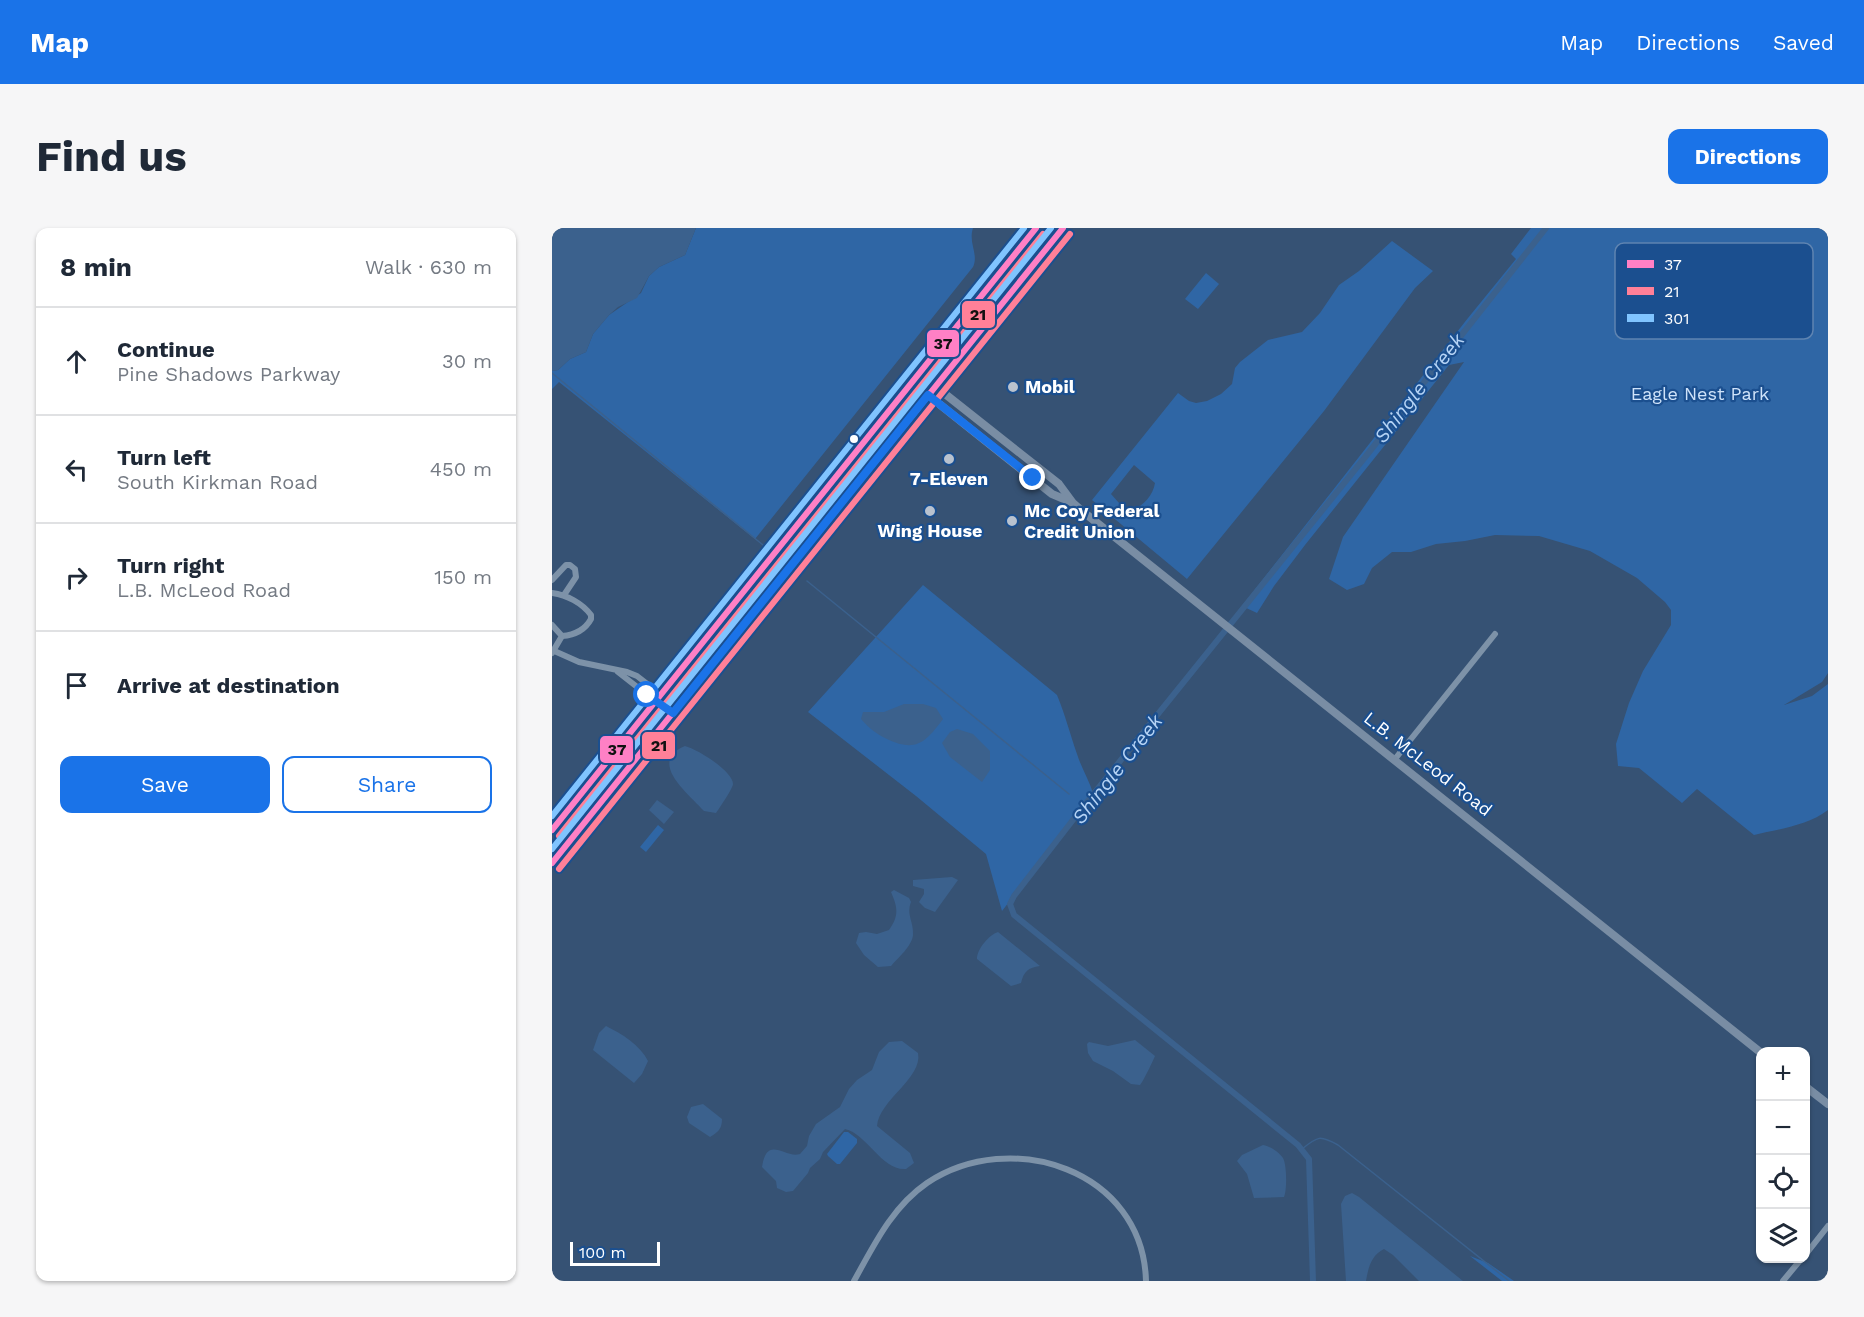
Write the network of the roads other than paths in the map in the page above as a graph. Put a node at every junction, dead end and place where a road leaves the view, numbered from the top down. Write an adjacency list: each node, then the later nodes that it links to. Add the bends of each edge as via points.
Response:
1 (1036, 228): 3 (main road)
2 (1063, 228): 4 (main road)
3 (914, 379): 4 (street, L.B. McLeod Road); 5 (street, L.B. McLeod Road); 14 (main road)
4 (935, 386): 5 (main road); 6 (street, L.B. McLeod Road, via 1059,484)
5 (928, 395): 6 (street, L.B. McLeod Road, via 1052,494); 15 (main road)
6 (1073, 503): 16 (street, L.B. McLeod Road)
7 (552, 580): 9 (street, via 566,565 575,569 576,577)
8 (552, 593): 9 (street)
9 (564, 595): 12 (street, via 588,611 591,619 576,633)
10 (552, 625): 12 (street)
11 (1496, 634): 16 (street)
12 (562, 636): 13 (street)
13 (553, 651): 14 (street, via 579,662 637,676)
14 (658, 698): 15 (street); 17 (main road)
15 (675, 710): 18 (main road)
16 (1395, 759): 19 (street, L.B. McLeod Road)
17 (552, 830)
18 (552, 863)
19 (1756, 1048)
20 (1810, 1090): 21 (street)
21 (1828, 1104)
22 (1828, 1227): 23 (street)
23 (1810, 1249)
24 (1798, 1263): 27 (street)
25 (854, 1281): 26 (street, via 887,1224 916,1191 960,1167 1006,1158 1058,1166 1101,1189 1136,1233)
26 (1146, 1281)
27 (1783, 1281)

